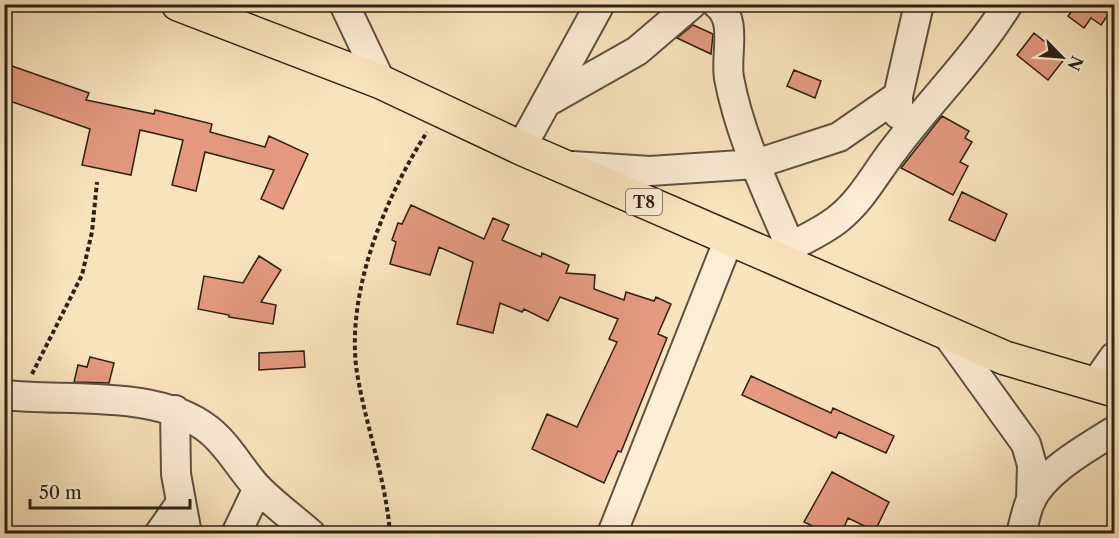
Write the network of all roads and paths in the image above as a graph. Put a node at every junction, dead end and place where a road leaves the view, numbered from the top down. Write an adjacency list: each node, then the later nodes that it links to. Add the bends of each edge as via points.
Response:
1 (178, 4): 9 (highway, T8)
2 (344, 4): 9 (street)
3 (692, 4): 8 (street)
4 (717, 4): 15 (street, via 725,10 729,21 729,76 739,120)
5 (919, 4): 10 (street)
6 (1008, 4): 14 (street, via 985,39)
7 (598, 10): 8 (street, via 603,40 609,49); 11 (street)
8 (625, 57): 11 (street)
9 (381, 82): 12 (highway, T8)
10 (898, 96): 14 (street); 15 (street, via 839,137)
11 (547, 102): 13 (street)
12 (441, 111): 13 (highway, T8); 33 (path, via 394,193 368,266 354,324 358,374 387,503)
13 (521, 148): 16 (highway, T8)
14 (894, 149): 19 (street, via 861,198 839,219)
15 (756, 164): 16 (street, via 650,171); 19 (street)
16 (561, 165): 18 (highway, T8)
17 (97, 182): 23 (path, via 82,275)
18 (729, 239): 19 (highway, T8); 34 (street)
19 (780, 252): 20 (highway, T8)
20 (946, 333): 22 (highway, T8, via 1005,358); 27 (street, via 1026,444 1032,465)
21 (1114, 357): 22 (street)
22 (1105, 387)
23 (13, 396): 24 (street, via 151,404)
24 (175, 410): 26 (street, via 196,420 222,442); 28 (street)
25 (1114, 431): 27 (street, via 1066,461)
26 (258, 488): 31 (street); 32 (street)
27 (1031, 501): 35 (street)
28 (180, 504): 29 (street); 30 (street)
29 (159, 534)
30 (187, 534)
31 (236, 534)
32 (311, 534)
33 (390, 534)
34 (612, 534)
35 (1022, 534)

